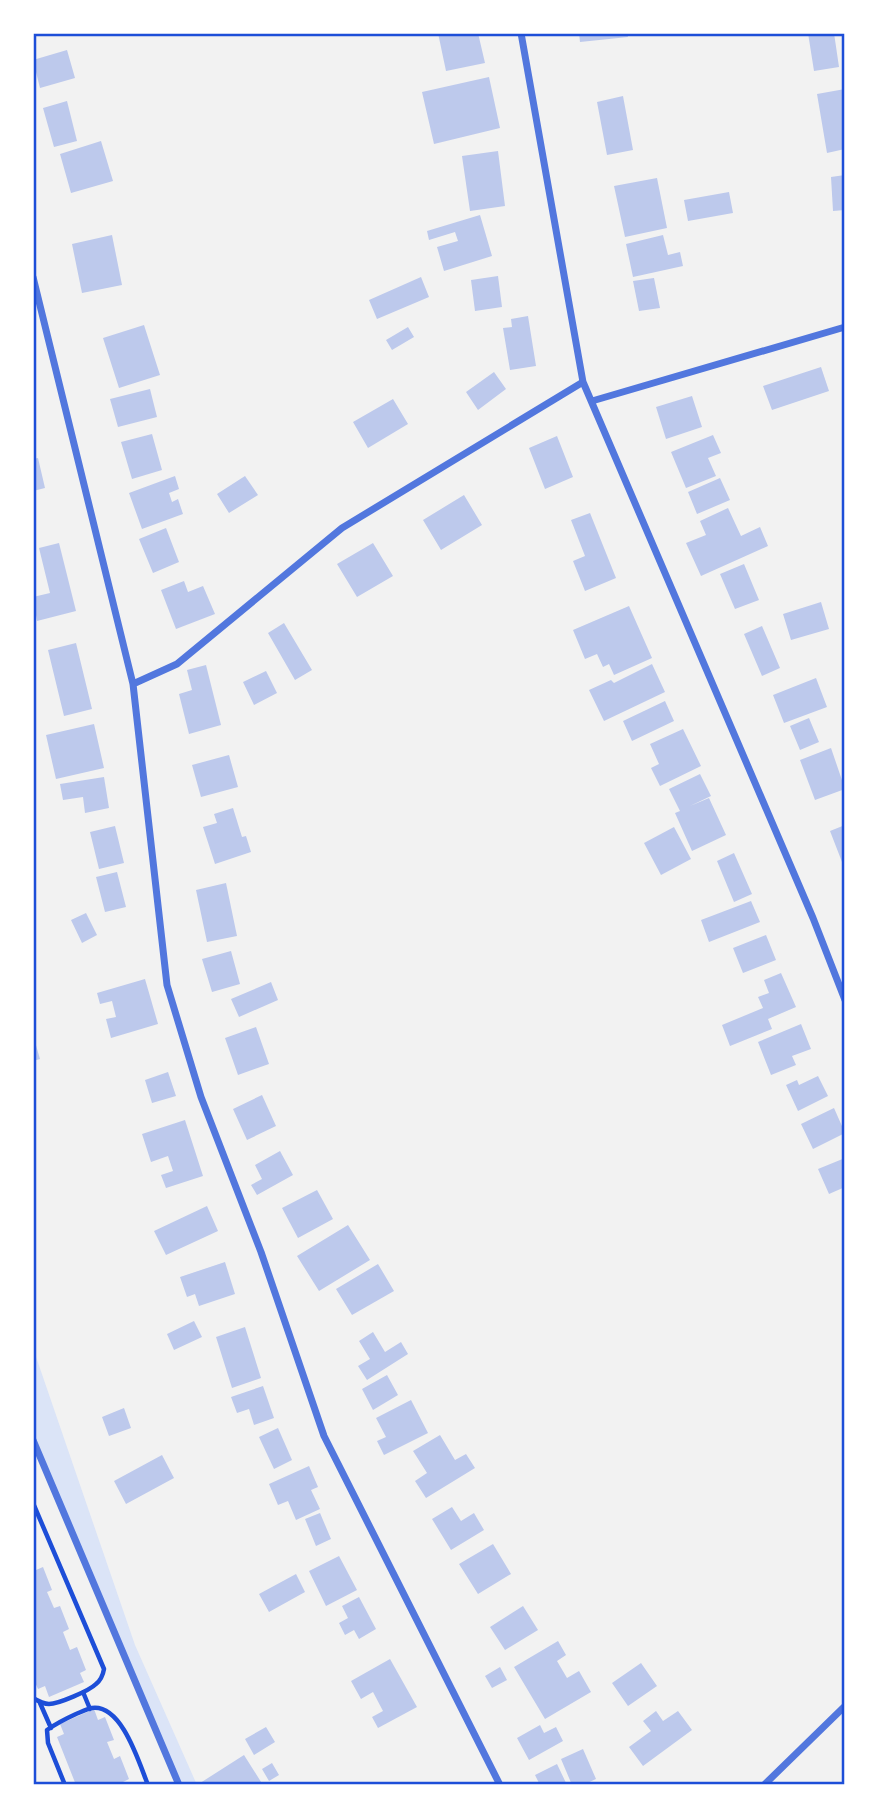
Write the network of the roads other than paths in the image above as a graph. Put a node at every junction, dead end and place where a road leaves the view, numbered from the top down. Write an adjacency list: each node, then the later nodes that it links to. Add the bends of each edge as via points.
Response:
1 (521, 33): 4 (street)
2 (33, 277): 6 (street)
3 (845, 327): 5 (street)
4 (583, 382): 5 (street); 6 (street, via 342,528 177,664)
5 (592, 401): 7 (street)
6 (133, 684): 11 (street, via 167,985 201,1097 261,1252 324,1436)
7 (845, 1000)
8 (33, 1440): 10 (street)
9 (845, 1706): 12 (street)
10 (179, 1785)
11 (500, 1785)
12 (764, 1785)

